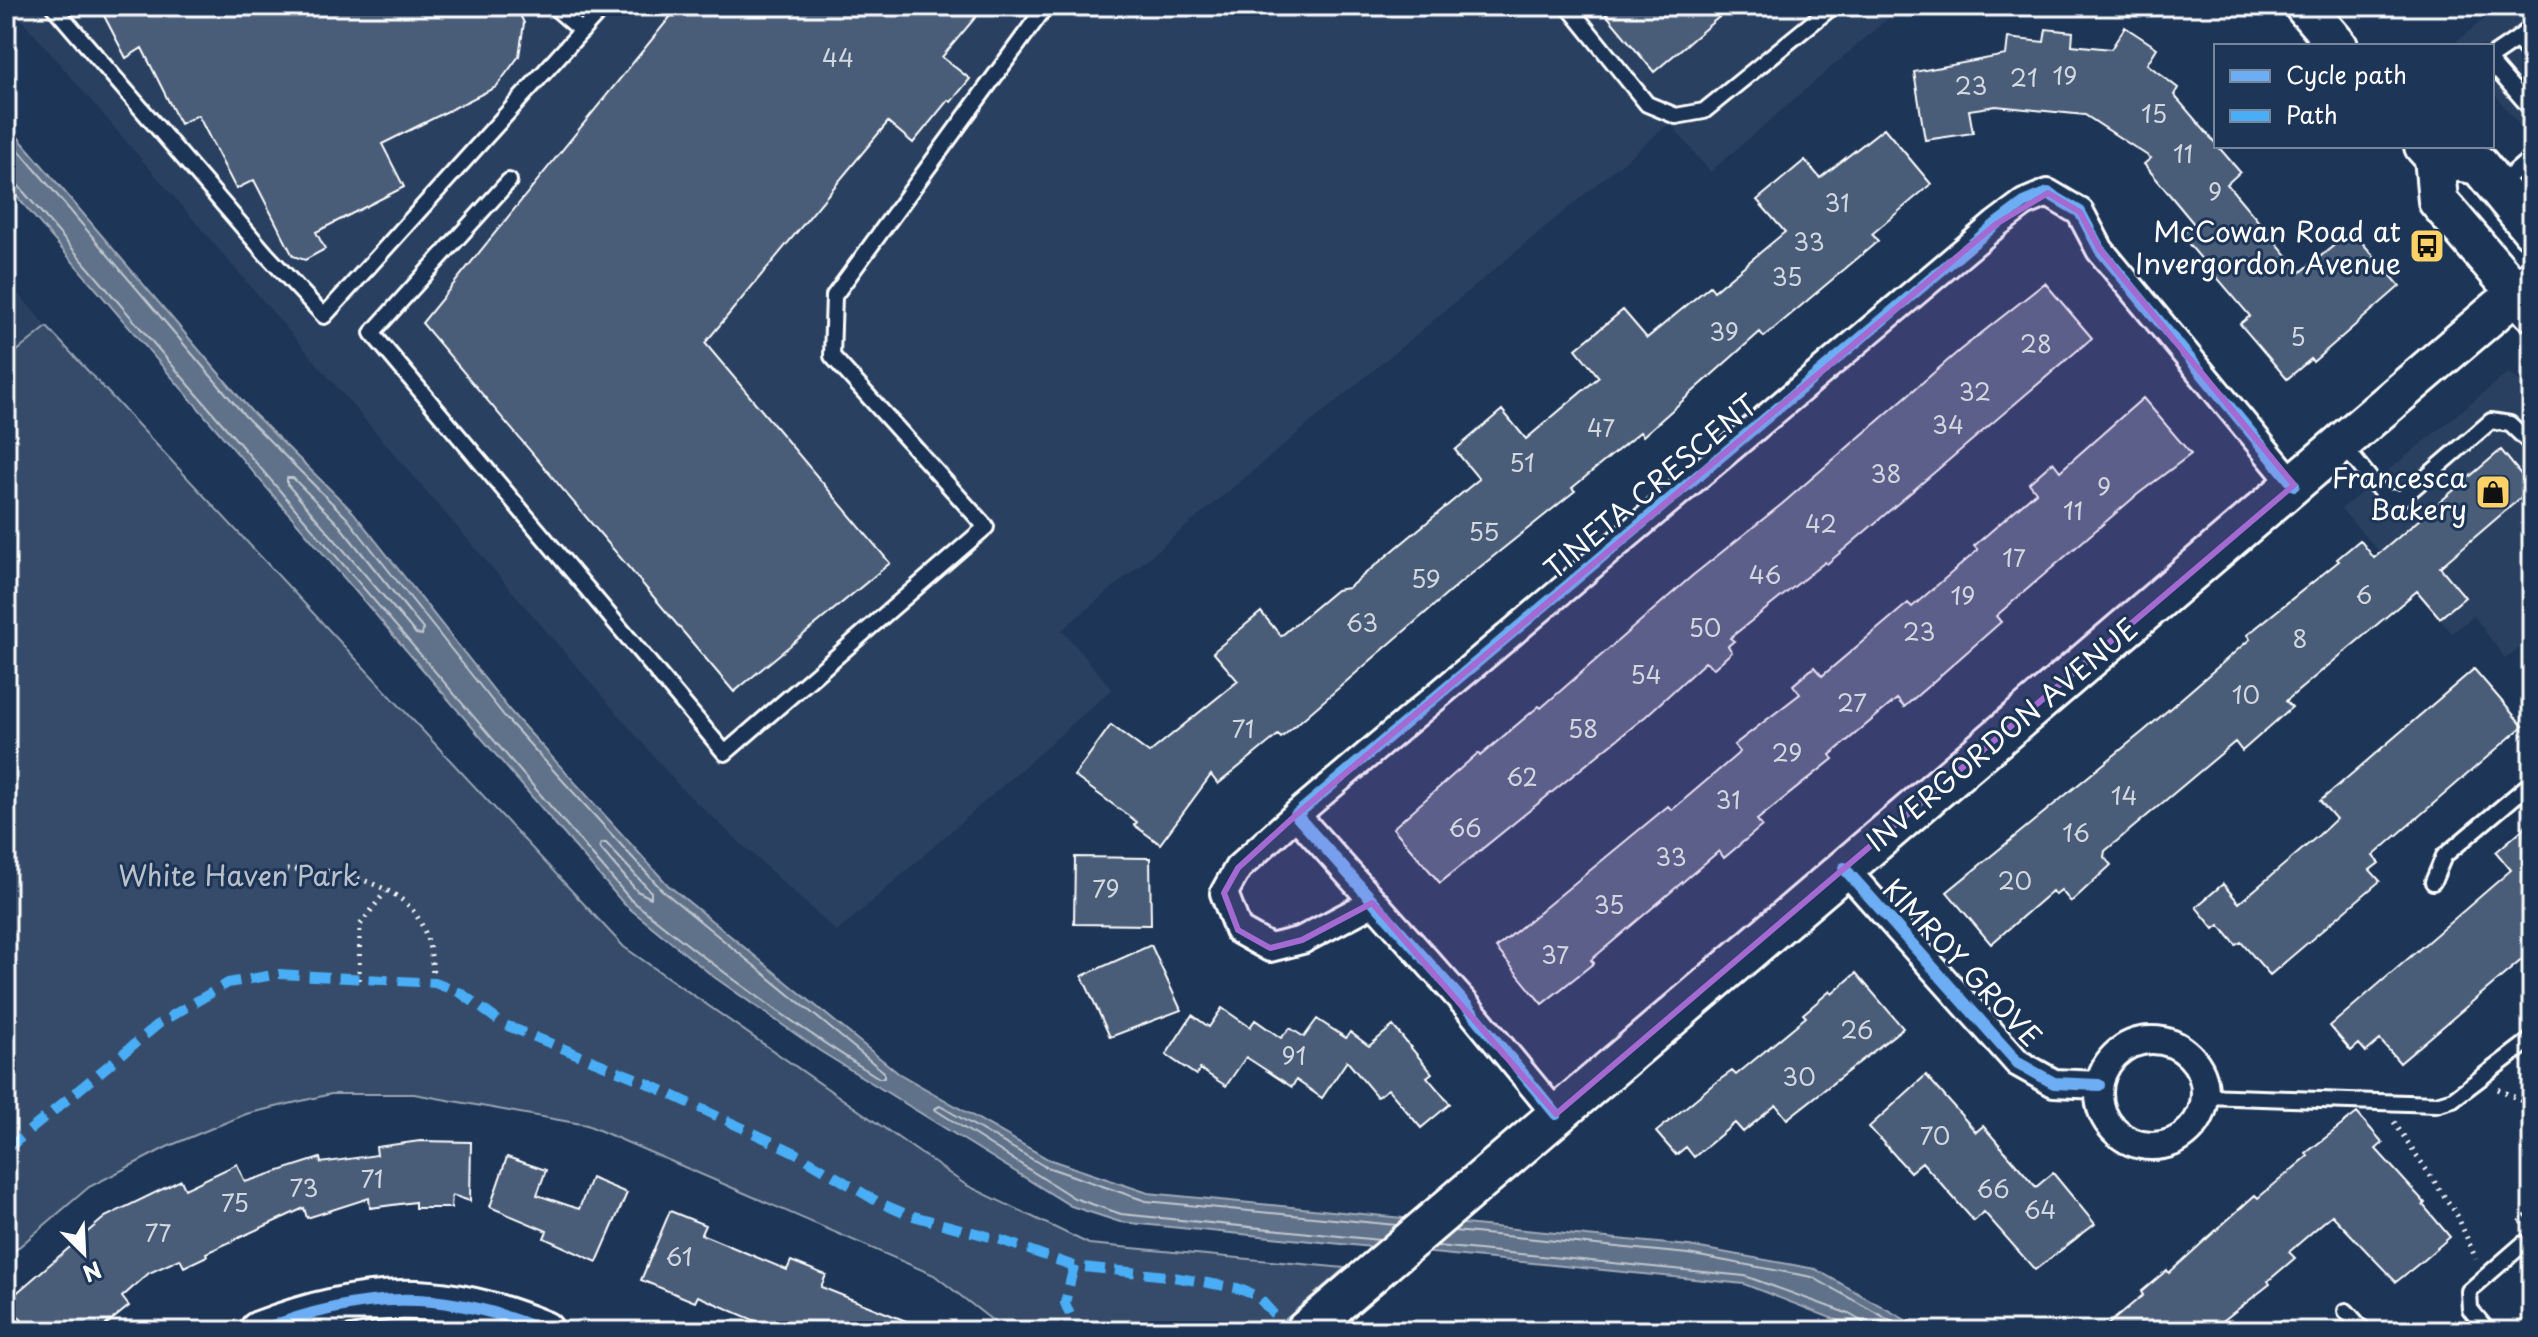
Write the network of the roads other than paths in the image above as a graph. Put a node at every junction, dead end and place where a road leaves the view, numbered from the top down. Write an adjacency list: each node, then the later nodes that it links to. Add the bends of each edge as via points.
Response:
1 (53, 6): 9 (lane, via 324,316)
2 (553, 6): 9 (lane)
3 (604, 6): 9 (lane)
4 (1046, 6): 18 (lane, via 834,296 832,356 986,527 725,753 372,333)
5 (1568, 6): 6 (lane, via 1647,104 1676,116 1704,111)
6 (1833, 6)
7 (2304, 6): 11 (street)
8 (2532, 27): 10 (lane)
9 (582, 31)
10 (2517, 39): 12 (lane); 13 (lane)
11 (2336, 44)
12 (2529, 53)
13 (2494, 55)
14 (2494, 66): 15 (lane)
15 (2532, 110)
16 (2429, 151): 19 (street, via 2479,165); 21 (street, via 2438,201)
17 (2532, 157): 19 (lane)
18 (509, 181)
19 (2498, 187): 20 (street)
20 (2532, 230)
21 (2526, 295): 22 (street, INVERGORDON AVENUE)
22 (2342, 445): 23 (lane, via 2392,500 2402,498 2491,421 2510,424); 24 (street, INVERGORDON AVENUE)
23 (2532, 445)
24 (2294, 485): 26 (street, TINETA CRESCENT, via 2100,250 2080,212 2048,193 1996,224); 27 (street, INVERGORDON AVENUE)
25 (2532, 782): 28 (lane, via 2444,856)
26 (1296, 815): 29 (street); 29 (street, TINETA CRESCENT, via 1238,868 1224,893 1238,930 1270,948 1302,940)
27 (1844, 868): 31 (street, KIMROY GROVE, via 2018,1063 2054,1083); 33 (street, INVERGORDON AVENUE)
28 (2433, 882)
29 (1372, 903): 33 (street)
30 (2532, 1039): 32 (lane, via 2453,1099 2436,1104)
31 (2099, 1085): 32 (street, via 2114,1055 2128,1046 2161,1040 2190,1056 2200,1070); 32 (street, via 2099,1103 2118,1135 2153,1146 2187,1133 2199,1119)
32 (2205, 1096)
33 (1556, 1114): 38 (street, INVERGORDON AVENUE)
34 (2532, 1245): 40 (lane, via 2523,1244 2469,1291 2470,1309)
35 (2346, 1311): 39 (lane)
36 (259, 1331): 37 (street, via 336,1306 402,1299 445,1300)
37 (544, 1331)
38 (1305, 1331)
39 (2364, 1331)
40 (2488, 1331)

